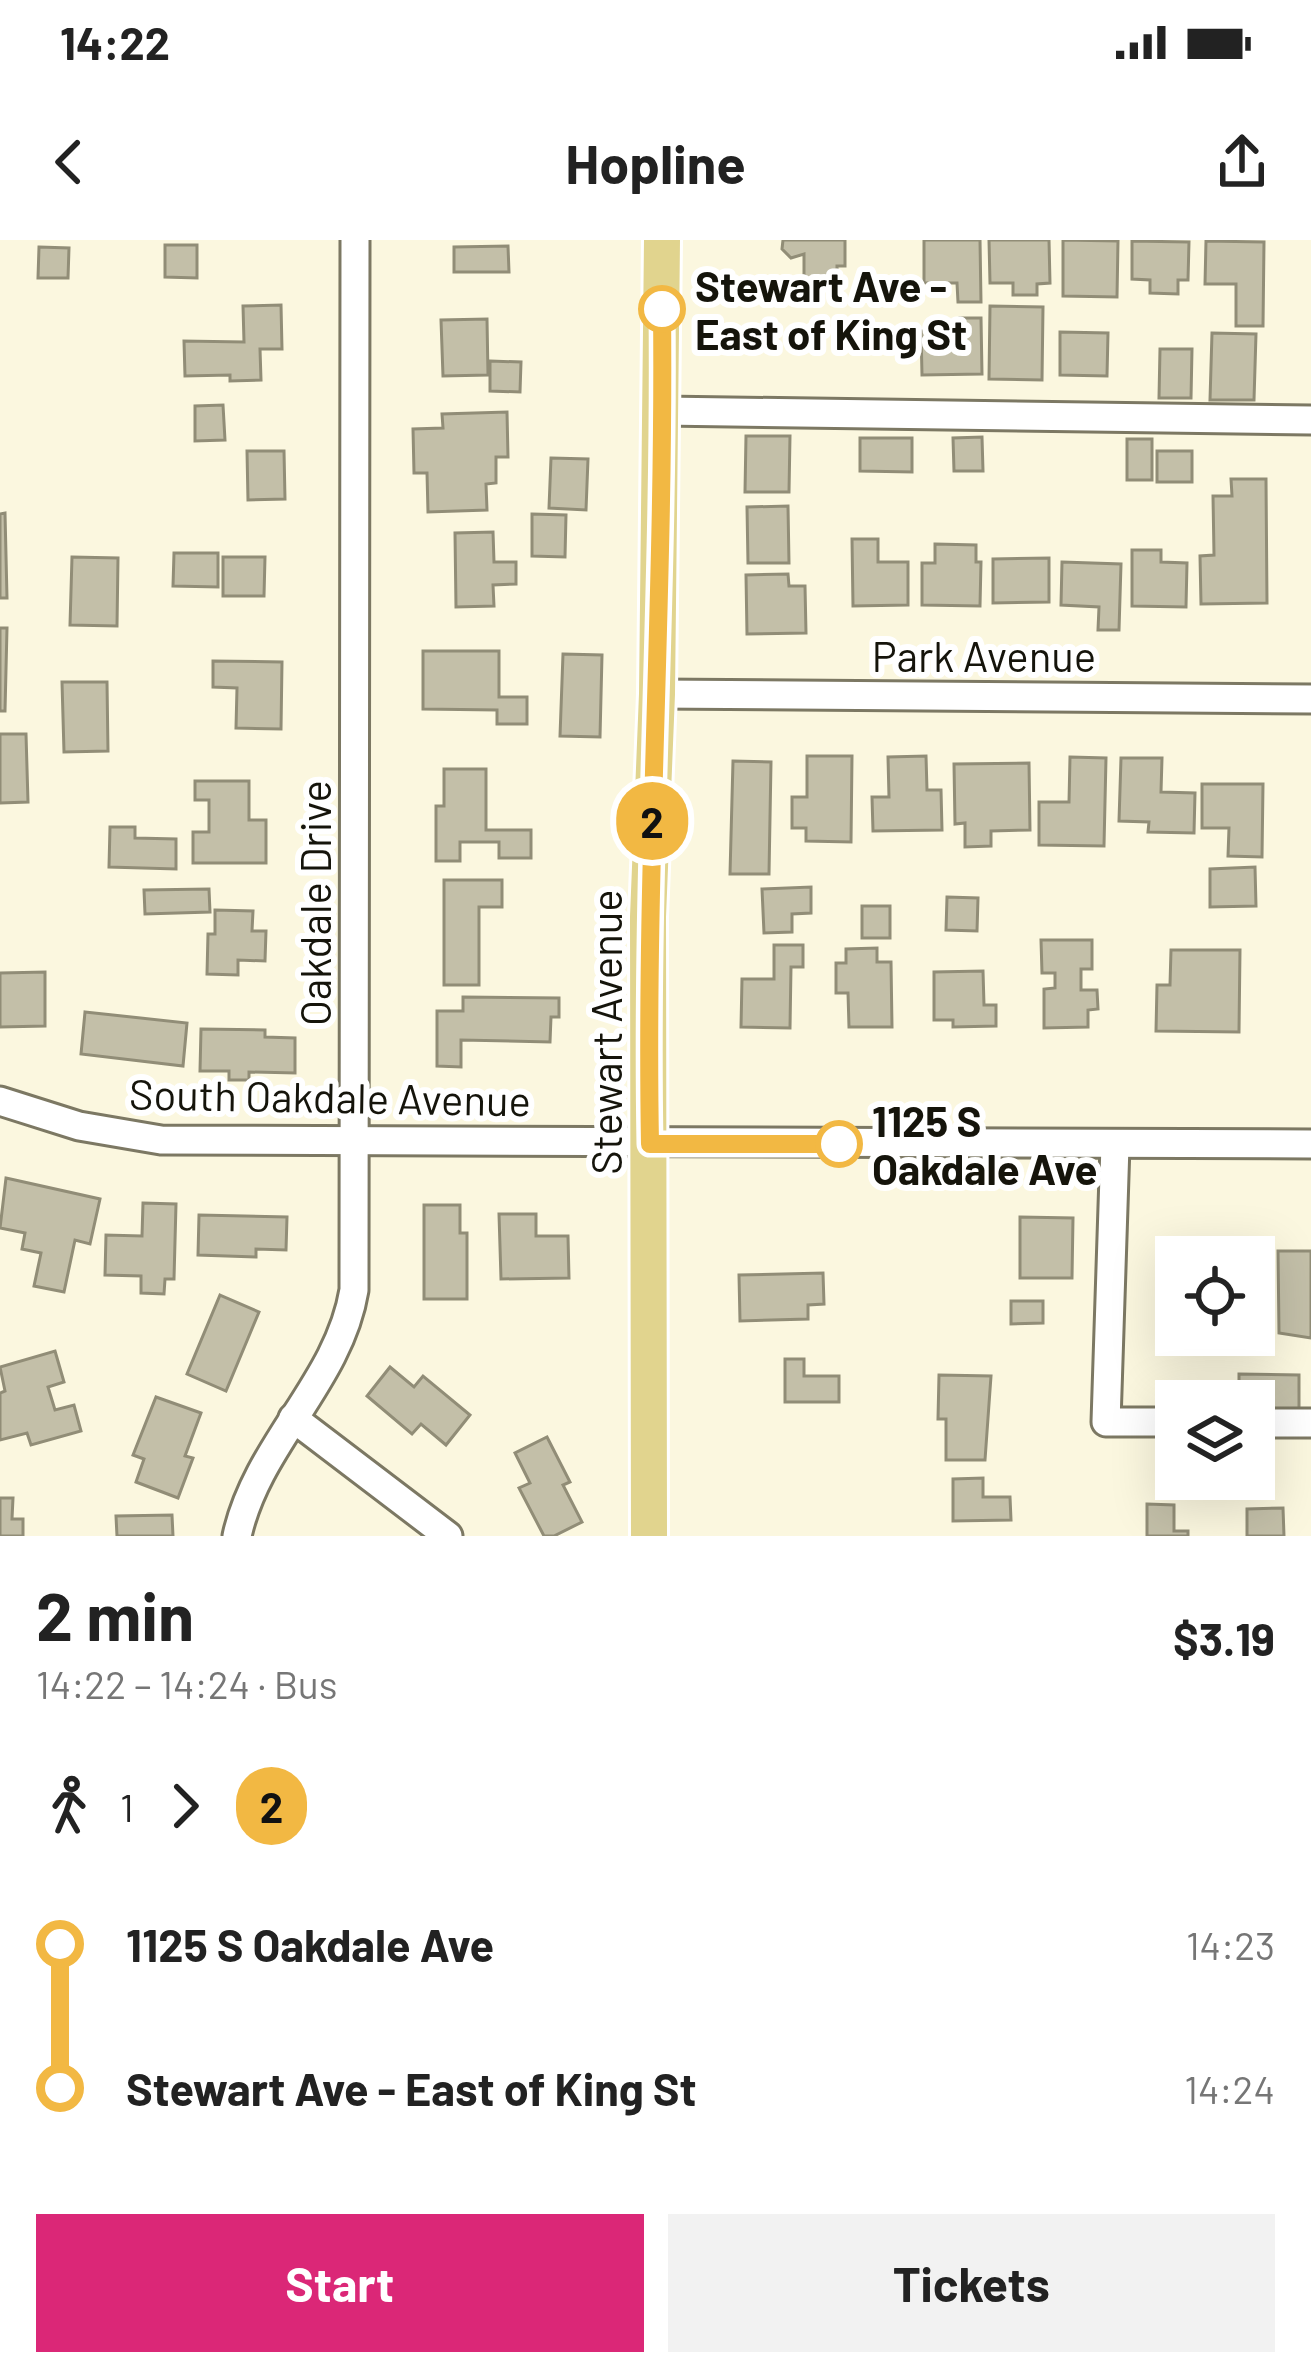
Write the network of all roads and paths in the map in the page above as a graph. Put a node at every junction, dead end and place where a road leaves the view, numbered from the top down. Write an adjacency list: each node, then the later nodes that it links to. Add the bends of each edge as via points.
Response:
1 (355, 240): 8 (street, Oakdale Drive)
2 (662, 240): 3 (main road, Stewart Avenue)
3 (663, 411): 4 (street); 5 (main road, Stewart Avenue)
4 (1311, 420)
5 (657, 694): 6 (street, Park Avenue); 9 (main road, Stewart Avenue)
6 (1311, 699)
7 (0, 1100): 8 (street, South Oakdale Avenue, via 124,1136)
8 (356, 1141): 9 (street, South Oakdale Avenue); 12 (street, Oakdale Drive, via 351,1313)
9 (650, 1144): 11 (street, South Oakdale Avenue); 18 (main road, Stewart Avenue)
10 (1311, 1144): 11 (street, South Oakdale Avenue)
11 (1115, 1145): 13 (street, via 1106,1421)
12 (293, 1418): 16 (street, Oakdale Drive, via 252,1489); 17 (street)
13 (1155, 1422)
14 (1275, 1423): 15 (street)
15 (1311, 1423)
16 (238, 1536)
17 (448, 1536)
18 (649, 1536)

